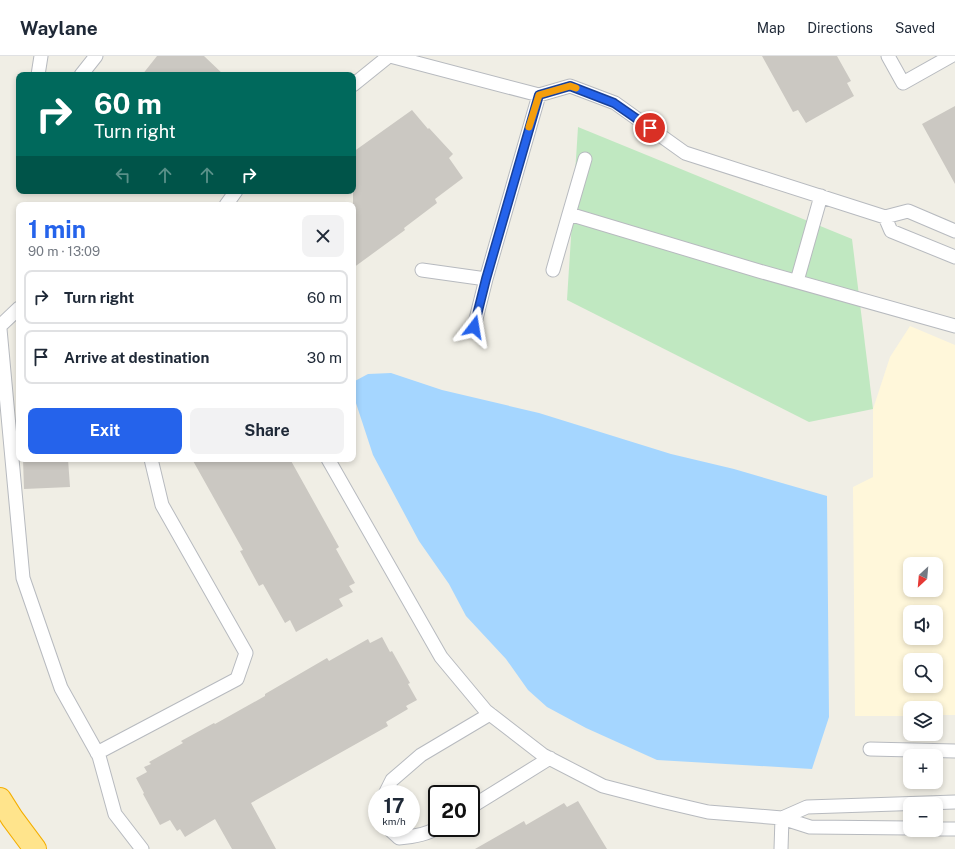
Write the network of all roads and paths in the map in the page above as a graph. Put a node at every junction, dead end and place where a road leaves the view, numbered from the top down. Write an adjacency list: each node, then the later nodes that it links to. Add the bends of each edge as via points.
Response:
1 (41, 56): 6 (lane)
2 (96, 56): 7 (lane)
3 (390, 56): 8 (lane); 9 (lane)
4 (888, 56): 5 (lane, via 903,83)
5 (951, 56)
6 (38, 72)
7 (83, 72)
8 (356, 83)
9 (539, 95): 11 (lane, via 570,86 614,103 685,153); 18 (lane)
10 (585, 159): 12 (lane)
11 (821, 196): 13 (lane); 19 (lane)
12 (569, 214): 17 (lane); 19 (lane)
13 (885, 217): 14 (lane, via 908,211); 15 (lane, via 891,232)
14 (955, 231)
15 (955, 257)
16 (422, 270): 18 (lane)
17 (553, 270)
18 (486, 279): 23 (lane)
19 (797, 281): 22 (lane)
20 (16, 311): 21 (lane)
21 (0, 326)
22 (955, 326)
23 (474, 327)
24 (0, 330): 30 (lane, via 22,578 61,688)
25 (152, 462): 30 (lane, via 162,505 246,653 237,678)
26 (330, 462): 27 (lane, via 441,657)
27 (490, 714): 31 (lane); 32 (lane, via 421,755)
28 (870, 749): 29 (lane)
29 (955, 751)
30 (96, 753): 43 (lane, via 115,814)
31 (550, 758): 34 (lane); 36 (lane, via 603,786 617,790 708,812)
32 (390, 785)
33 (0, 799): 42 (highway)
34 (480, 801)
35 (955, 802): 36 (lane, via 807,807)
36 (782, 818): 37 (lane, via 810,827); 44 (lane)
37 (903, 828)
38 (943, 829): 39 (lane)
39 (955, 829)
40 (398, 837): 41 (lane)
41 (411, 837)
42 (35, 849)
43 (142, 849)
44 (781, 849)

